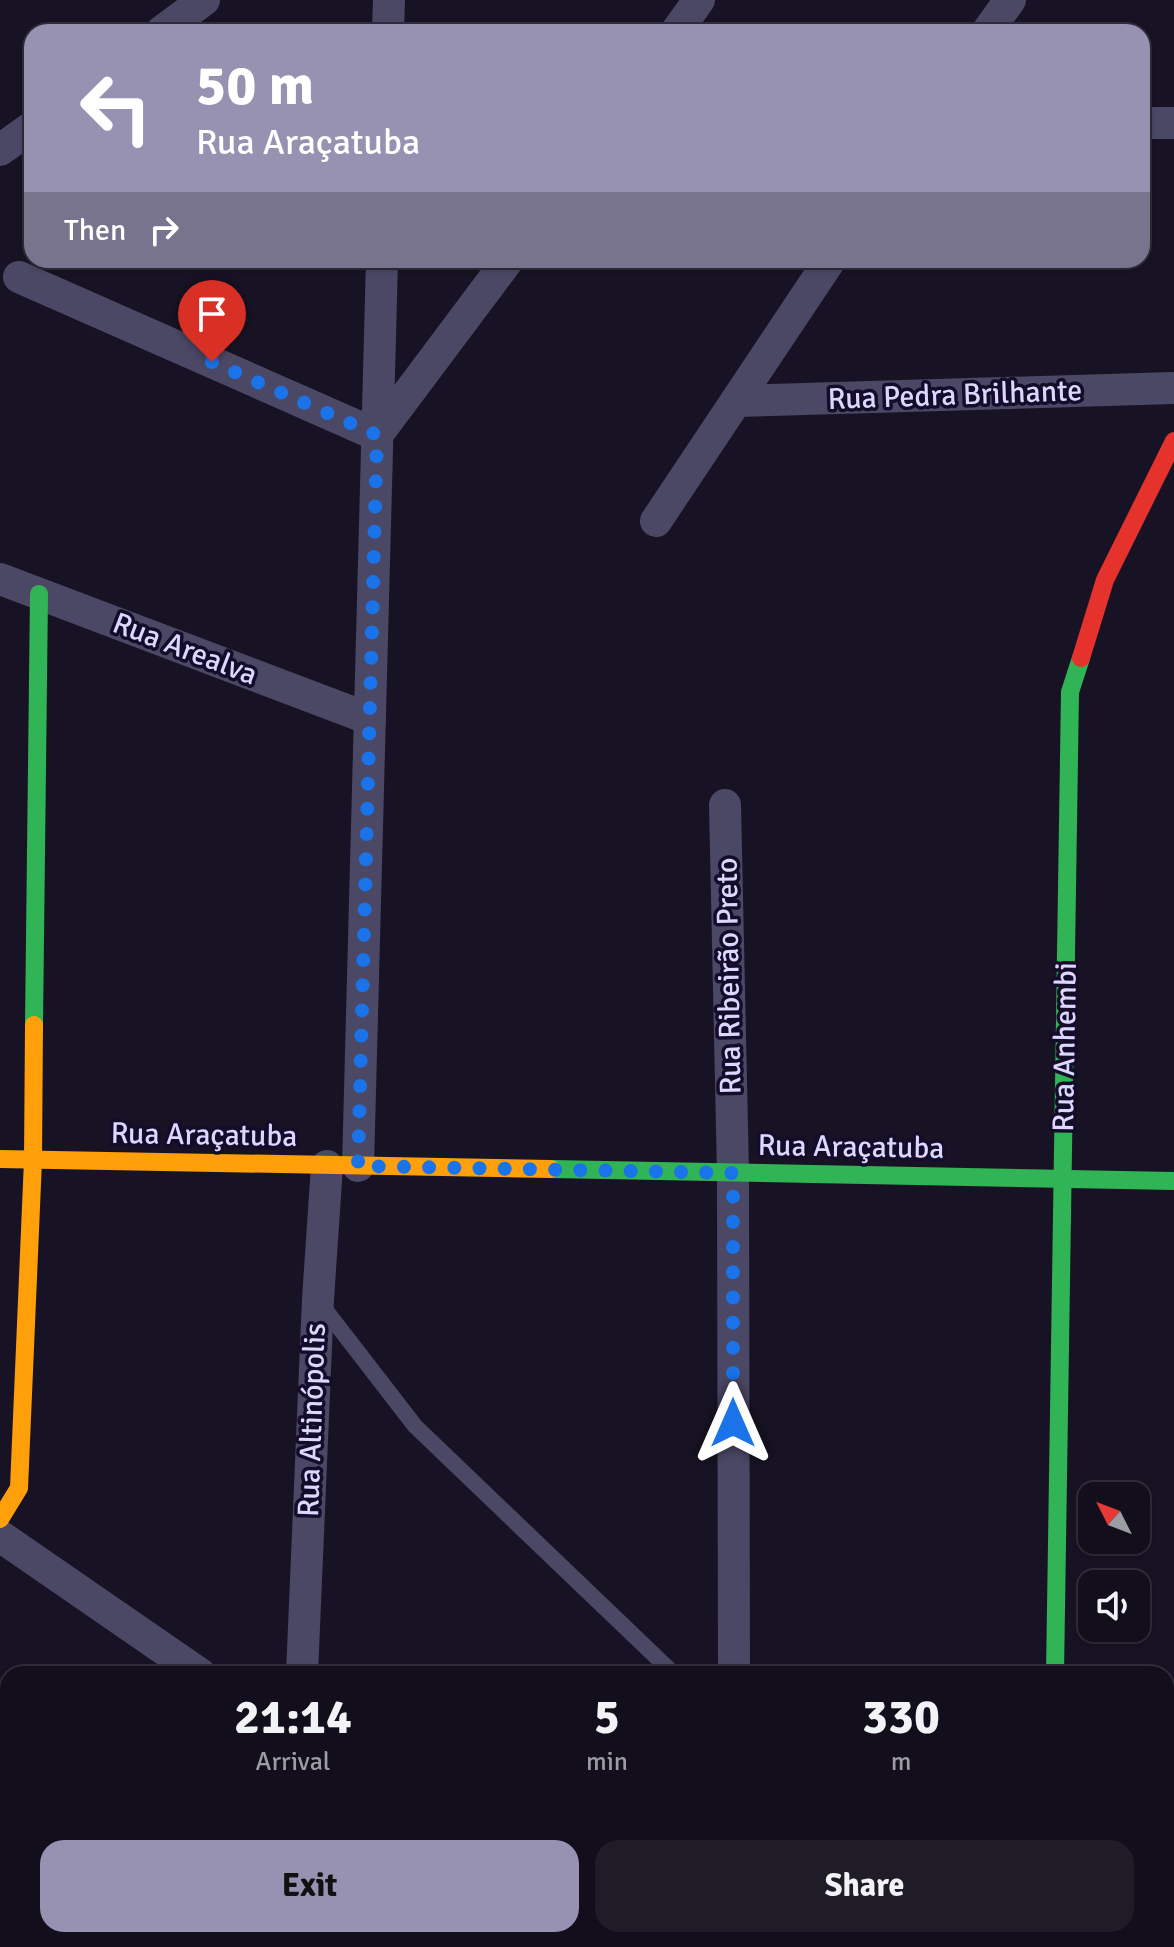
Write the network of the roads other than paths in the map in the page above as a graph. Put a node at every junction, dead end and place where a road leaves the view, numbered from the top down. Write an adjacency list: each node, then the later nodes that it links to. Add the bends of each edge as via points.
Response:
1 (204, 0): 5 (street)
2 (389, 0): 6 (street)
3 (699, 0): 7 (street)
4 (1010, 0): 8 (street)
5 (172, 24)
6 (388, 24)
7 (682, 24)
8 (993, 24)
9 (1150, 123): 10 (street)
10 (1174, 123)
11 (24, 133): 12 (street)
12 (0, 150)
13 (382, 268): 19 (street, Rua Altinópolis)
14 (502, 268): 19 (street)
15 (825, 268): 18 (street)
16 (19, 277): 19 (street)
17 (1174, 388): 18 (street, Rua Pedra Brilhante)
18 (736, 401): 21 (street)
19 (377, 435): 24 (street, Rua Altinópolis)
20 (1174, 441): 30 (street, Rua Anhembi, via 1105,580 1070,692)
21 (656, 521)
22 (0, 579): 23 (street, Rua Arealva)
23 (39, 594): 24 (street, Rua Arealva); 27 (street)
24 (370, 719): 28 (street, Rua Altinópolis)
25 (725, 805): 29 (street, Rua Ribeirão Preto)
26 (0, 1159): 27 (street, Rua Araçatuba)
27 (33, 1160): 28 (street, Rua Araçatuba); 33 (street, via 19,1488)
28 (343, 1166): 29 (street, Rua Araçatuba); 32 (street, Rua Altinópolis)
29 (733, 1173): 30 (street, Rua Araçatuba); 38 (street, Rua Ribeirão Preto)
30 (1063, 1179): 31 (street, Rua Araçatuba); 39 (street, Rua Anhembi)
31 (1174, 1181)
32 (318, 1299): 36 (street, Rua Altinópolis); 37 (lane, via 415,1426)
33 (0, 1519)
34 (0, 1536): 35 (street)
35 (188, 1666)
36 (302, 1666)
37 (666, 1666)
38 (734, 1666)
39 (1055, 1666)

